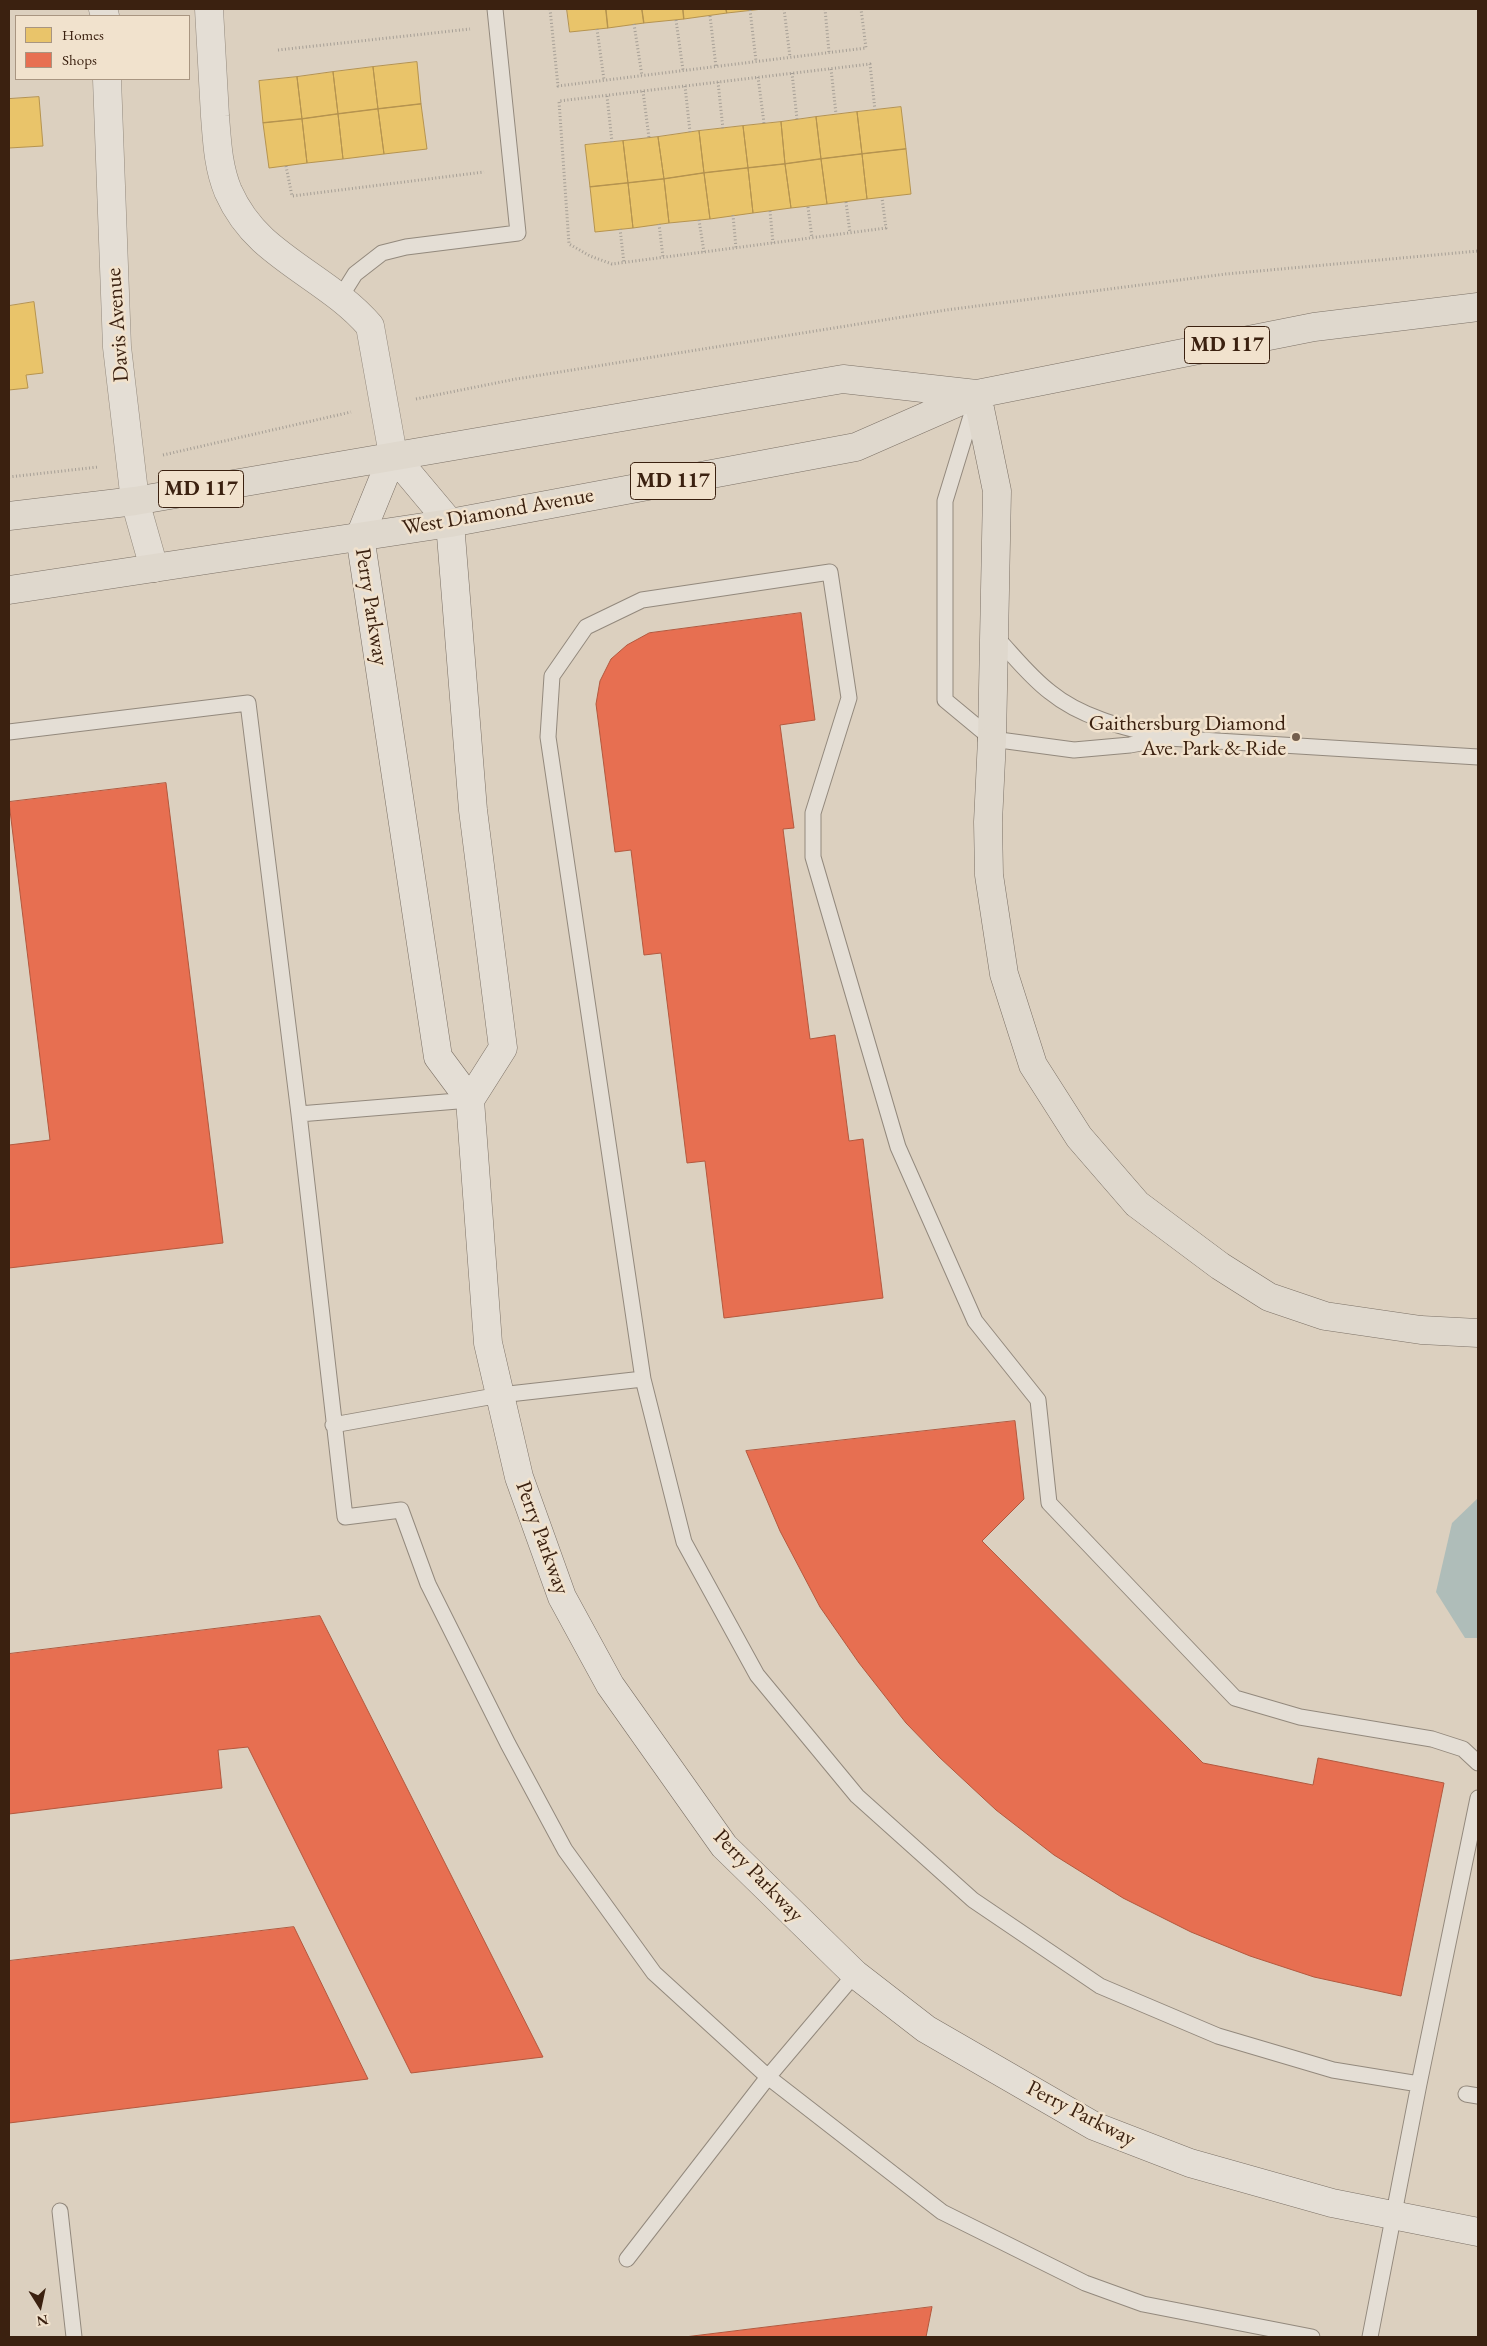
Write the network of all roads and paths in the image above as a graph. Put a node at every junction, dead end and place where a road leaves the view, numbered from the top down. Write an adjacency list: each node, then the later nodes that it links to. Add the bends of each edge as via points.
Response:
1 (209, 9): 55 (street, via 217,142 228,190 238,210 263,240)
2 (494, 9): 55 (lane, via 518,233 382,253 355,274)
3 (550, 9): 24 (path, via 558,86)
4 (784, 9): 15 (path)
5 (825, 9): 14 (path)
6 (862, 9): 14 (path, via 866,48)
7 (750, 10): 16 (path)
8 (710, 16): 17 (path)
9 (676, 20): 19 (path)
10 (634, 24): 21 (path)
11 (479, 28): 13 (path)
12 (597, 29): 24 (path)
13 (278, 50)
14 (829, 52): 15 (path)
15 (790, 57): 16 (path)
16 (756, 61): 17 (path)
17 (716, 66): 19 (path)
18 (830, 68): 20 (path); 29 (path, via 870,64); 30 (path)
19 (683, 70): 21 (path)
20 (792, 73): 22 (path); 31 (path)
21 (642, 76): 24 (path)
22 (758, 78): 25 (path); 32 (path)
23 (107, 80): 60 (street, Davis Avenue, via 117,347)
24 (604, 80)
25 (718, 82): 26 (path); 33 (path)
26 (685, 86): 27 (path); 34 (path)
27 (643, 91): 28 (path); 35 (path)
28 (607, 96): 36 (path); 54 (path, via 559,101 569,244 612,264)
29 (875, 110)
30 (836, 114)
31 (797, 119)
32 (764, 123)
33 (723, 128)
34 (690, 132)
35 (650, 138)
36 (612, 142)
37 (286, 166): 38 (path, via 292,196)
38 (487, 171)
39 (882, 198): 47 (path, via 886,228)
40 (846, 202): 47 (path)
41 (808, 207): 48 (path)
42 (770, 211): 49 (path)
43 (733, 215): 50 (path)
44 (699, 220): 52 (path)
45 (659, 224): 53 (path)
46 (620, 230): 54 (path)
47 (850, 233): 48 (path)
48 (812, 238): 49 (path)
49 (774, 243): 50 (path)
50 (736, 248): 52 (path)
51 (1478, 251): 58 (path, via 1226,274 946,310 516,379)
52 (704, 252): 53 (path)
53 (663, 257): 54 (path)
54 (624, 263)
55 (340, 298): 58 (street, via 370,326)
56 (1478, 307): 57 (main road, West Diamond Avenue / MD 117, via 1314,327)
57 (977, 394): 59 (main road, West Diamond Avenue / MD 117, via 843,379); 64 (main road, West Diamond Avenue / MD 117, via 856,447); 68 (main road, via 997,491); 71 (lane, via 945,501 945,700)
58 (384, 405): 59 (street); 60 (path)
59 (393, 455): 62 (main road, West Diamond Avenue / MD 117); 64 (street); 65 (street, Perry Parkway)
60 (131, 463): 61 (path); 62 (street, Davis Avenue)
61 (9, 476)
62 (135, 501): 63 (main road, West Diamond Avenue / MD 117); 66 (street, Davis Avenue)
63 (9, 516)
64 (450, 522): 65 (main road, West Diamond Avenue / MD 117); 73 (street, via 473,810 503,1048)
65 (360, 536): 66 (main road, West Diamond Avenue / MD 117); 73 (street, Perry Parkway, via 438,1057)
66 (154, 568): 67 (main road, West Diamond Avenue / MD 117)
67 (9, 590)
68 (996, 637): 70 (lane, via 1050,692 1084,714); 71 (main road)
69 (9, 732): 74 (lane, via 248,703)
70 (1168, 738): 71 (lane, via 1074,750); 72 (lane)
71 (992, 739): 75 (main road, via 989,876 1004,974 1033,1065 1079,1137 1137,1204 1220,1266 1269,1297 1325,1316 1421,1330)
72 (1478, 757)
73 (470, 1100): 74 (lane); 77 (street, Perry Parkway, via 488,1344)
74 (299, 1114): 78 (lane)
75 (1478, 1333)
76 (643, 1379): 77 (lane); 79 (lane, via 548,737 552,676 586,627 642,600 830,572 849,698 813,813 813,857 898,1147 975,1321 1038,1400 1050,1503 1235,1698 1300,1717 1432,1739 1463,1749); 83 (lane, via 684,1542 757,1675 857,1796 973,1900 1100,1986 1218,2036 1332,2070)
77 (500, 1395): 78 (lane); 81 (street, Perry Parkway, via 519,1477 562,1597 610,1685 724,1846)
78 (333, 1425): 82 (lane, via 345,1517 400,1510 428,1584 564,1850 654,1973)
79 (1478, 1764)
80 (1478, 1798): 83 (lane)
81 (855, 1974): 82 (lane); 85 (street, Perry Parkway, via 926,2029 1094,2126 1190,2164 1332,2203)
82 (768, 2077): 87 (lane); 89 (lane, via 942,2212 1085,2283 1142,2304)
83 (1419, 2084): 85 (lane)
84 (60, 2211): 88 (lane)
85 (1394, 2215): 86 (street, Perry Parkway); 90 (lane)
86 (1478, 2232)
87 (627, 2259)
88 (74, 2337)
89 (1312, 2337)
90 (1370, 2337)

